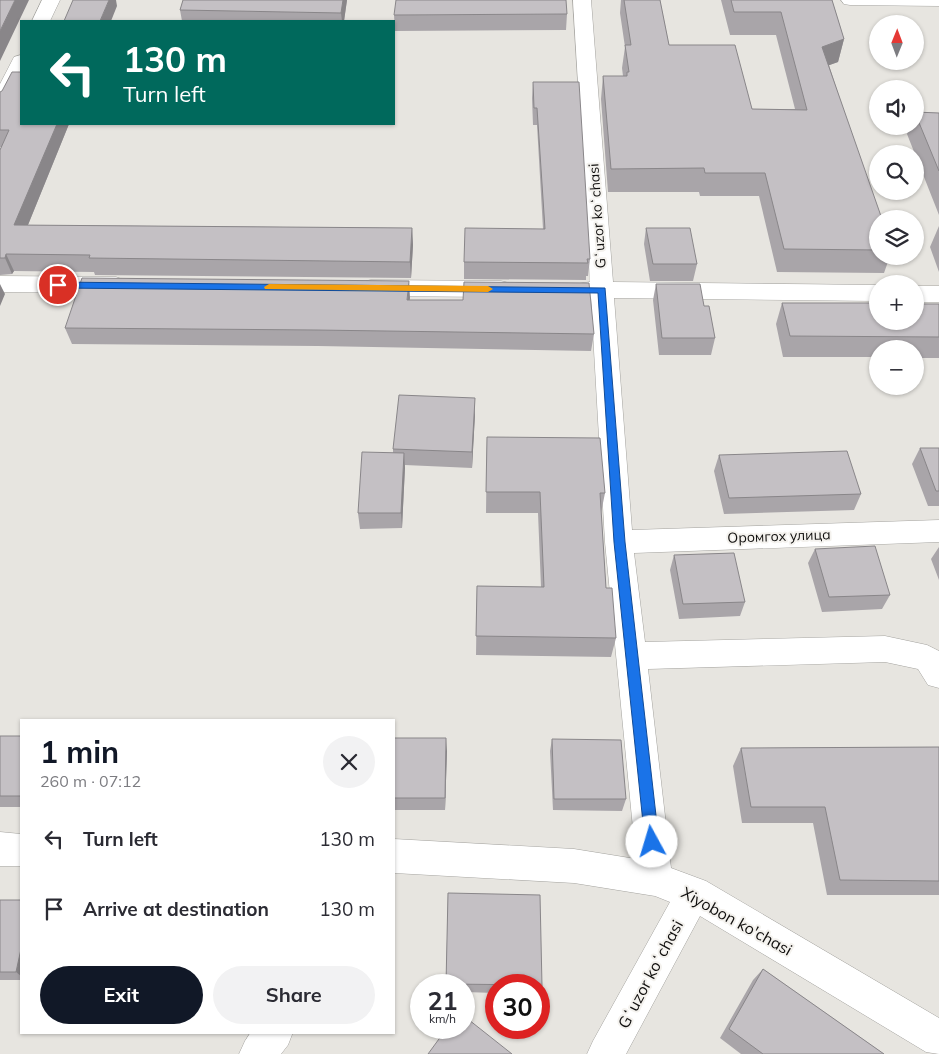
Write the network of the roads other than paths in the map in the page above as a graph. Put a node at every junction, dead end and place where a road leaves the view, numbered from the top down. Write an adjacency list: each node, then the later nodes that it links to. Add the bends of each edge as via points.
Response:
1 (51, 0): 5 (street)
2 (582, 0): 13 (street, Gʻuzor koʻchasi)
3 (850, 0): 4 (street)
4 (939, 1)
5 (41, 20)
6 (20, 63): 7 (street)
7 (0, 103)
8 (0, 284): 9 (street)
9 (138, 286)
10 (346, 288): 11 (street)
11 (523, 289)
12 (563, 290): 13 (street)
13 (602, 290): 14 (street); 18 (street, Gʻuzor koʻchasi)
14 (869, 293)
15 (924, 294): 16 (street)
16 (939, 294)
17 (939, 531): 18 (street, Оромгох улица)
18 (619, 542): 19 (street, Gʻuzor koʻchasi)
19 (632, 656): 20 (street, via 885,649 927,658); 24 (street, Gʻuzor koʻchasi)
20 (939, 675)
21 (0, 849): 22 (street)
22 (20, 850)
23 (395, 856): 24 (street, Xiyobon ko'chasi, via 574,866)
24 (656, 879): 25 (street, Xiyobon ko'chasi)
25 (694, 893): 27 (street, Xiyobon ko'chasi); 29 (street, Gʻuzor koʻchasi)
26 (273, 1034): 28 (street)
27 (939, 1039)
28 (258, 1054)
29 (606, 1054)

